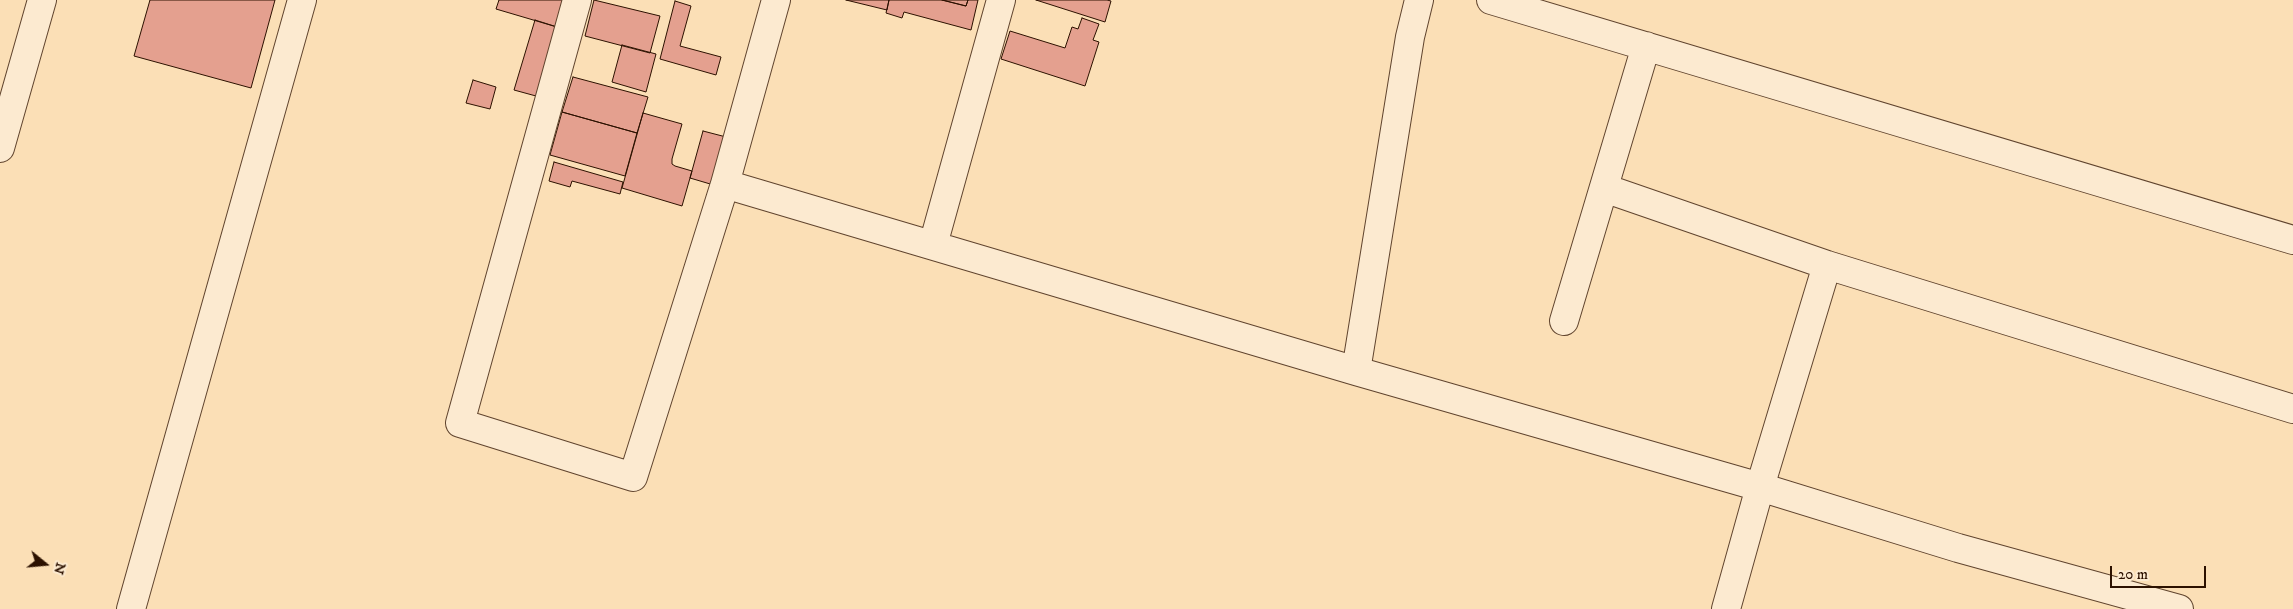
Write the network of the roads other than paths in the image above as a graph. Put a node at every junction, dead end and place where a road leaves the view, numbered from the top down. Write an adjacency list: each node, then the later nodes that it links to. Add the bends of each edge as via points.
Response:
1 (42, 0): 9 (street)
2 (302, 0): 19 (street)
3 (577, 0): 10 (street, via 460,423 633,478)
4 (776, 0): 10 (street)
5 (1001, 0): 13 (street)
6 (1419, 0): 16 (street, via 1410,37)
7 (1491, 0): 8 (street)
8 (1646, 46): 11 (street); 12 (street)
9 (0, 148)
10 (724, 184): 13 (street)
11 (1604, 188): 14 (street); 15 (street)
12 (2293, 240)
13 (933, 245): 16 (street)
14 (1827, 265): 17 (street); 18 (street)
15 (1564, 321)
16 (1356, 371): 18 (street)
17 (2293, 409)
18 (1760, 486): 20 (street); 21 (street, via 1958,548)
19 (131, 609)
20 (1726, 609)
21 (2178, 609)

